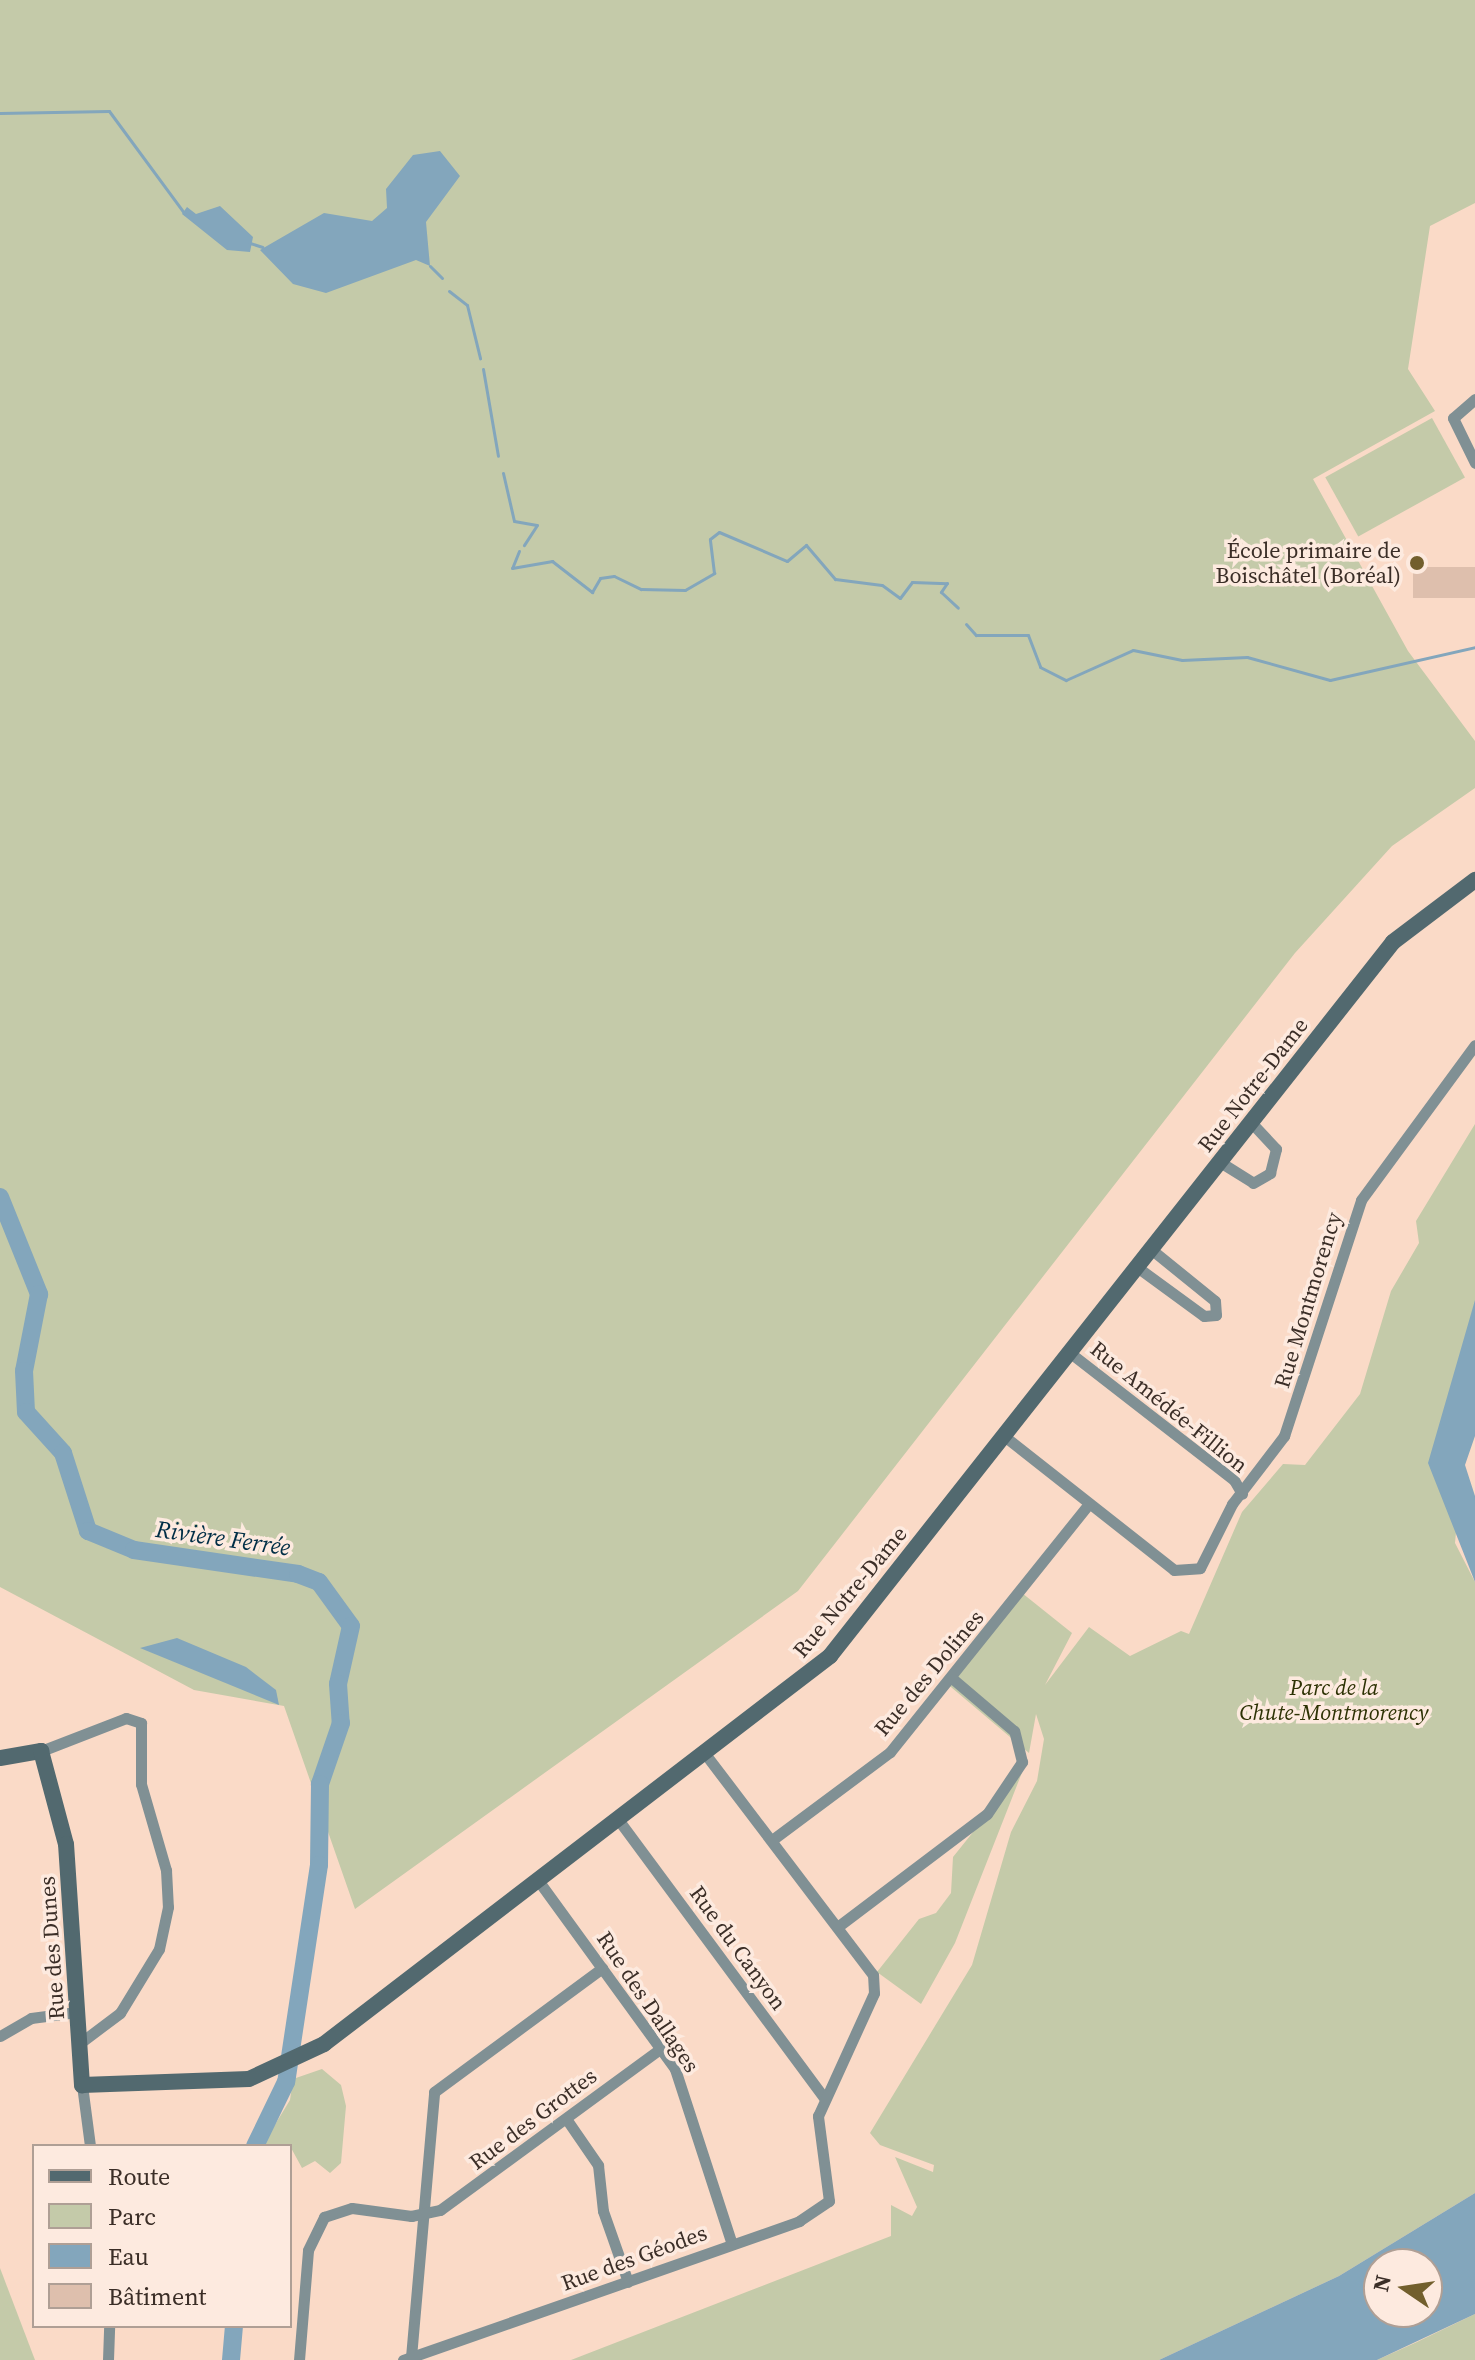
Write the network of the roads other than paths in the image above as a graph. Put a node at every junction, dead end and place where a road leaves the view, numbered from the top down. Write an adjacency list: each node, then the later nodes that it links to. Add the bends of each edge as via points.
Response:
1 (1475, 399): 2 (street, via 1453,418)
2 (1475, 463)
3 (1475, 880): 5 (street, Rue Notre-Dame, via 1393,942)
4 (1475, 1045): 11 (street, Rue Montmorency, via 1361,1200 1284,1436)
5 (1251, 1122): 6 (street, Rue Notre-Dame); 6 (street, via 1276,1149 1270,1173 1253,1183)
6 (1220, 1162): 7 (street, Rue Notre-Dame)
7 (1152, 1250): 8 (street, Rue Notre-Dame); 8 (street, via 1215,1301 1216,1315 1204,1316)
8 (1137, 1267): 9 (street, Rue Notre-Dame)
9 (1069, 1352): 10 (street, Rue Notre-Dame); 11 (street, Rue Amédée-Fillion, via 1234,1480)
10 (1004, 1436): 12 (street); 15 (street, Rue Notre-Dame, via 830,1656)
11 (1242, 1494): 12 (street, Rue Montmorency, via 1193,1573 1174,1570)
12 (1089, 1504): 13 (street, Rue des Dolines)
13 (953, 1679): 18 (street, Rue des Dolines, via 890,1752); 20 (street, via 1014,1731 1022,1762 987,1814)
14 (41, 1751): 16 (street); 22 (street, Rue des Dunes, via 66,1844); 24 (street, via 126,1718 141,1723 141,1784 166,1870 168,1907 140,1986)
15 (707, 1756): 17 (street, Rue Notre-Dame); 18 (street, Rue des Géodes)
16 (0, 1758)
17 (620, 1822): 19 (street, Rue Notre-Dame); 27 (street, Rue du Canyon)
18 (772, 1840): 20 (street, Rue des Géodes)
19 (540, 1883): 21 (street, Rue des Dallages); 26 (street, Rue Notre-Dame, via 275,2069 206,2086)
20 (840, 1925): 27 (street, Rue des Géodes, via 867,1961 874,1993)
21 (602, 1968): 25 (street, Rue des Dallages); 30 (street, Rue des Géodes, via 443,2078 430,2106)
22 (77, 2012): 23 (street, via 31,2018); 24 (street, Rue des Dunes)
23 (0, 2036)
24 (80, 2043): 26 (street, Rue des Dunes)
25 (661, 2048): 28 (street, Rue des Grottes); 31 (street, Rue des Dallages, via 685,2092 693,2140)
26 (82, 2085): 29 (street, Rue des Dunes)
27 (824, 2098): 31 (street, Rue des Géodes, via 816,2129 829,2201 799,2221)
28 (567, 2120): 30 (street, Rue des Grottes, via 459,2199); 32 (street, via 598,2165 603,2211)
29 (90, 2144)
30 (425, 2214): 34 (street, Rue des Géodes); 36 (street, via 352,2208 324,2217 308,2250)
31 (732, 2244): 32 (street, Rue des Géodes)
32 (628, 2282): 34 (street, Rue des Géodes)
33 (109, 2328): 35 (street)
34 (407, 2358)
35 (108, 2360)
36 (299, 2360)

